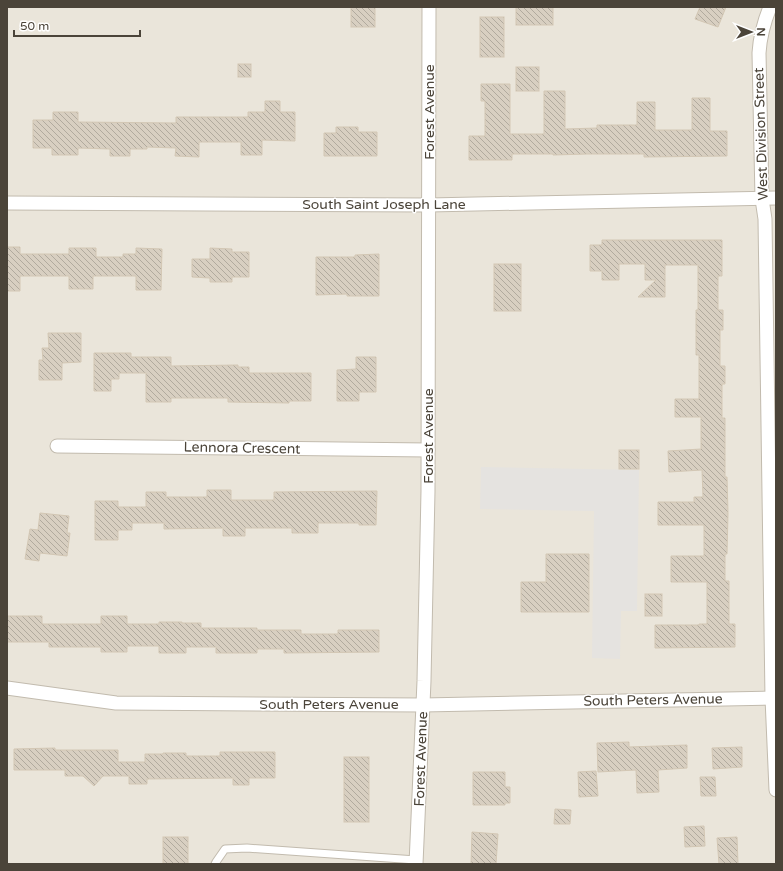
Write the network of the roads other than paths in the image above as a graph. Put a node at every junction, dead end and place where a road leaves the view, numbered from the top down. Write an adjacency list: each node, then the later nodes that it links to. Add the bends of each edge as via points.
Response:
1 (429, 7): 6 (street, Forest Avenue)
2 (770, 7): 4 (street, West Division Street, via 762,29 759,53)
3 (776, 198): 4 (street, South Saint Joseph Lane)
4 (762, 199): 6 (street, South Saint Joseph Lane); 10 (street, West Division Street, via 765,220)
5 (7, 203): 6 (street, South Saint Joseph Lane)
6 (429, 205): 8 (street, Forest Avenue)
7 (57, 446): 8 (street, Lennora Crescent)
8 (428, 450): 11 (street, Forest Avenue)
9 (7, 688): 11 (street, South Peters Avenue, via 116,703)
10 (774, 698): 11 (street, South Peters Avenue); 12 (street, West Division Street)
11 (423, 705): 13 (street, Forest Avenue)
12 (776, 790)
13 (416, 862): 14 (lane, via 247,848 225,849)
14 (215, 864)

